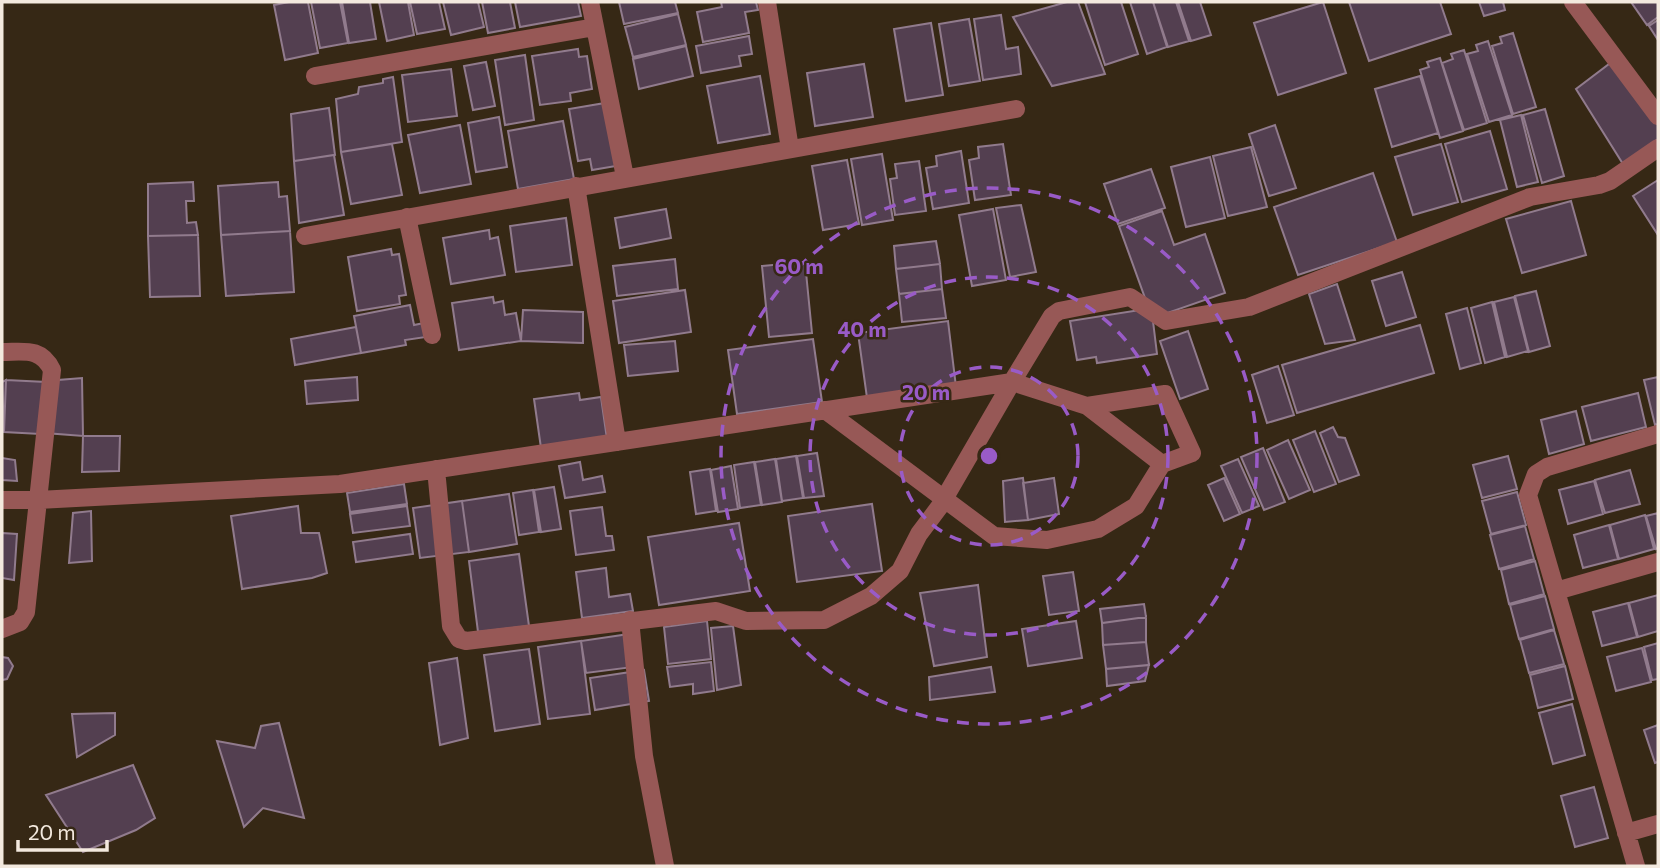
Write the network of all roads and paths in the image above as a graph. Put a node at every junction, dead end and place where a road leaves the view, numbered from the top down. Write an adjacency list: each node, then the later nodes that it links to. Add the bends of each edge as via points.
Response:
1 (590, 2): 4 (street)
2 (767, 2): 9 (street)
3 (1573, 2): 7 (street)
4 (595, 27): 5 (street); 10 (street)
5 (315, 76)
6 (1016, 109): 9 (street)
7 (1658, 116)
8 (1658, 148): 16 (street, via 1610,181 1530,197 1249,307 1166,321 1130,298 1059,311 1047,322)
9 (790, 149): 10 (street)
10 (625, 177): 11 (street)
11 (576, 186): 12 (street); 20 (street)
12 (407, 217): 13 (street); 14 (street)
13 (305, 236)
14 (432, 335)
15 (2, 352): 25 (street, via 36,352 46,357 52,370)
16 (1012, 382): 17 (street); 18 (street); 23 (street)
17 (1087, 406): 21 (street); 21 (street, via 1165,394 1192,453)
18 (825, 410): 20 (street); 23 (street)
19 (1658, 434): 27 (street, via 1536,474 1528,495)
20 (617, 442): 22 (street)
21 (1162, 464): 23 (street, via 1136,506 1098,530 1047,540 994,536)
22 (436, 469): 25 (street, via 340,484); 28 (street, via 451,626 459,639)
23 (944, 499): 28 (street, via 900,572 871,596 824,620 746,621 716,611)
24 (2, 500): 25 (street)
25 (38, 500): 29 (street, via 26,612 20,622)
26 (1658, 562): 27 (street)
27 (1556, 591): 31 (street)
28 (629, 620): 32 (street, via 644,756)
29 (2, 629)
30 (1658, 824): 31 (street)
31 (1626, 833): 33 (street)
32 (665, 866)
33 (1636, 866)

